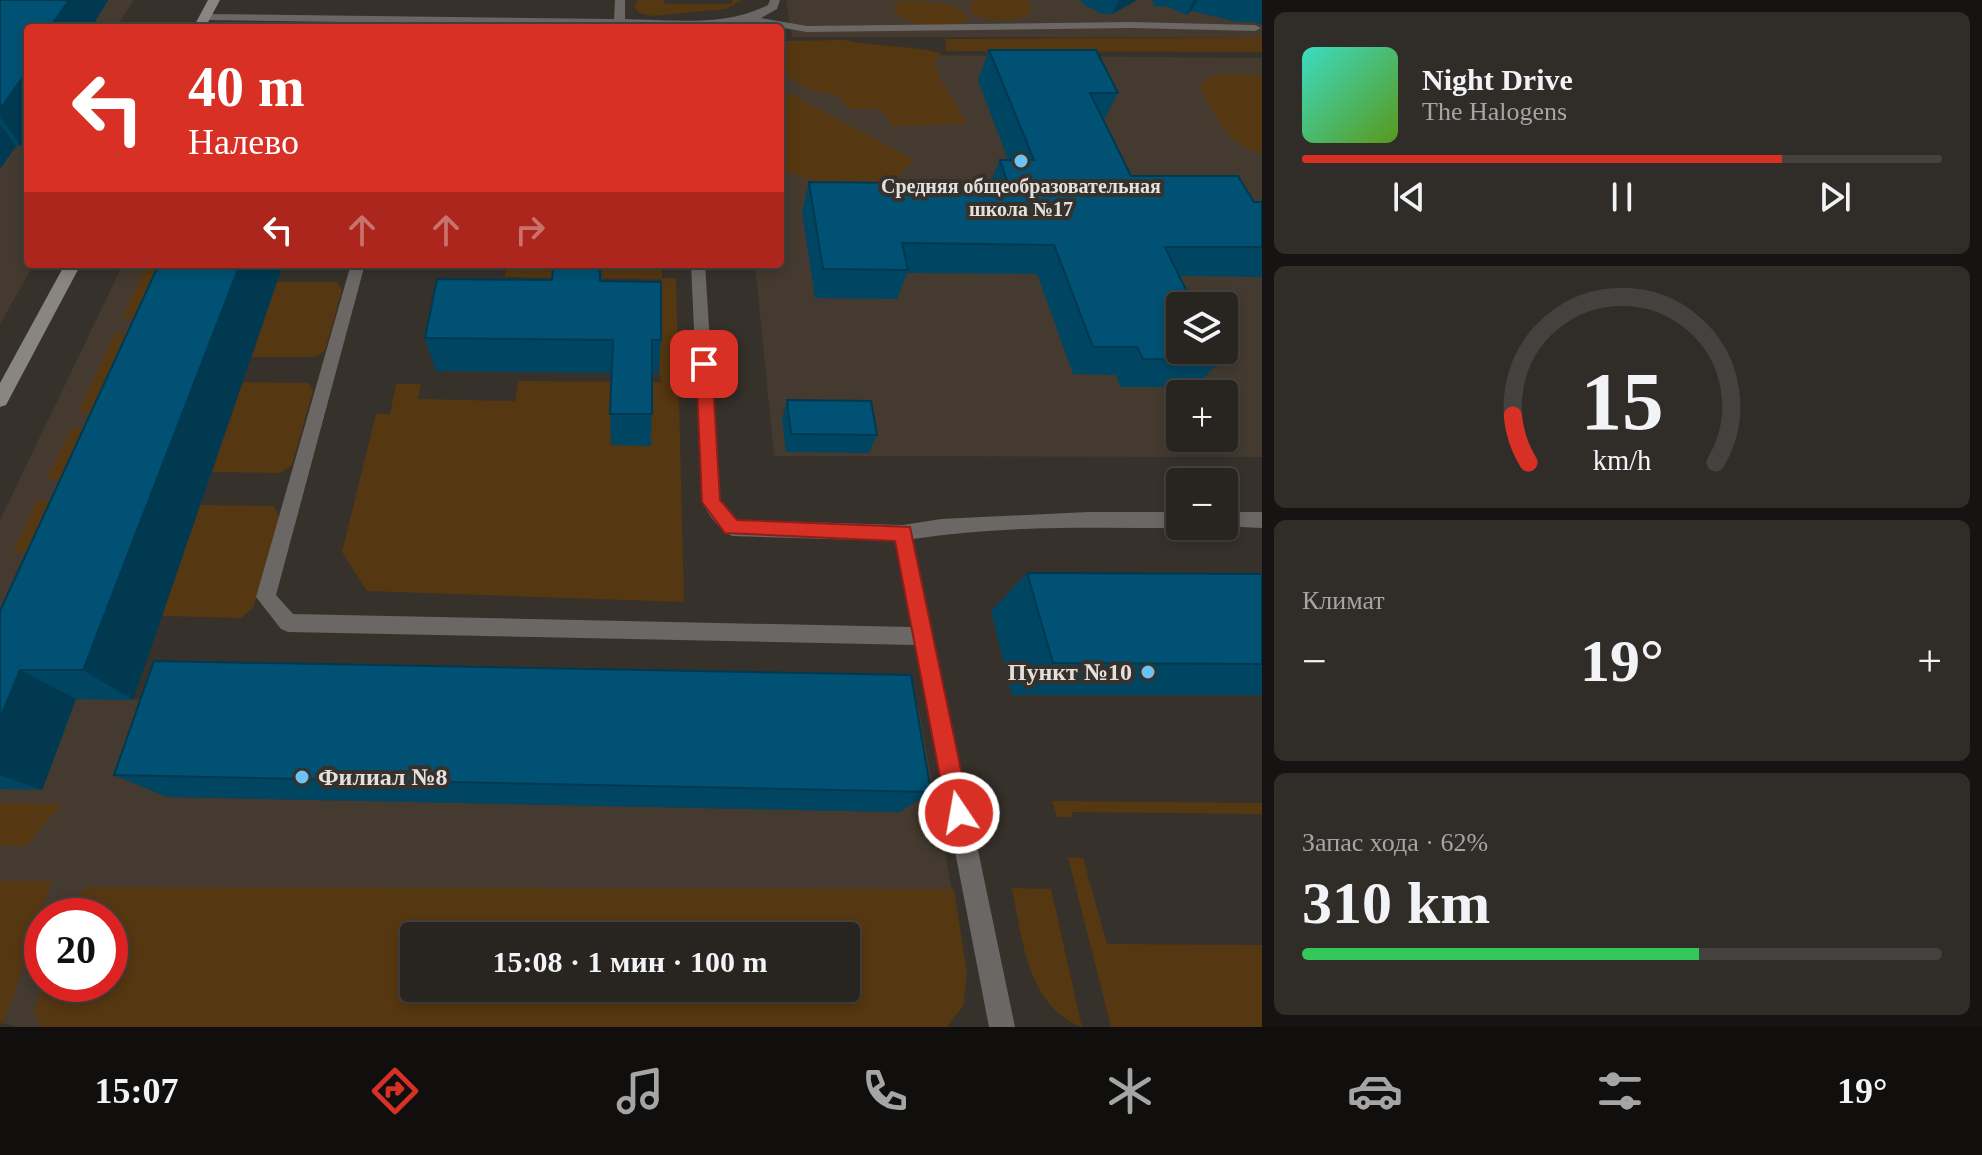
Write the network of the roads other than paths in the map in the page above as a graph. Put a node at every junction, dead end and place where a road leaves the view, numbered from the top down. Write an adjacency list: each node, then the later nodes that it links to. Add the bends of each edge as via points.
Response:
1 (214, 0): 5 (main road)
2 (620, 0): 6 (lane)
3 (775, 0): 4 (lane, via 773,7)
4 (749, 19): 6 (lane, via 712,24); 7 (lane)
5 (202, 22): 6 (lane)
6 (619, 22)
7 (778, 24)
8 (784, 25): 9 (lane)
9 (1255, 28)
10 (71, 268): 13 (main road)
11 (357, 268): 18 (lane, via 266,597 288,623)
12 (698, 268): 17 (lane, via 711,502 732,528)
13 (0, 400)
14 (1166, 520): 17 (lane, via 941,527)
15 (1238, 520): 16 (lane)
16 (1262, 520)
17 (903, 533): 18 (lane)
18 (923, 636): 19 (lane)
19 (1002, 1027)

